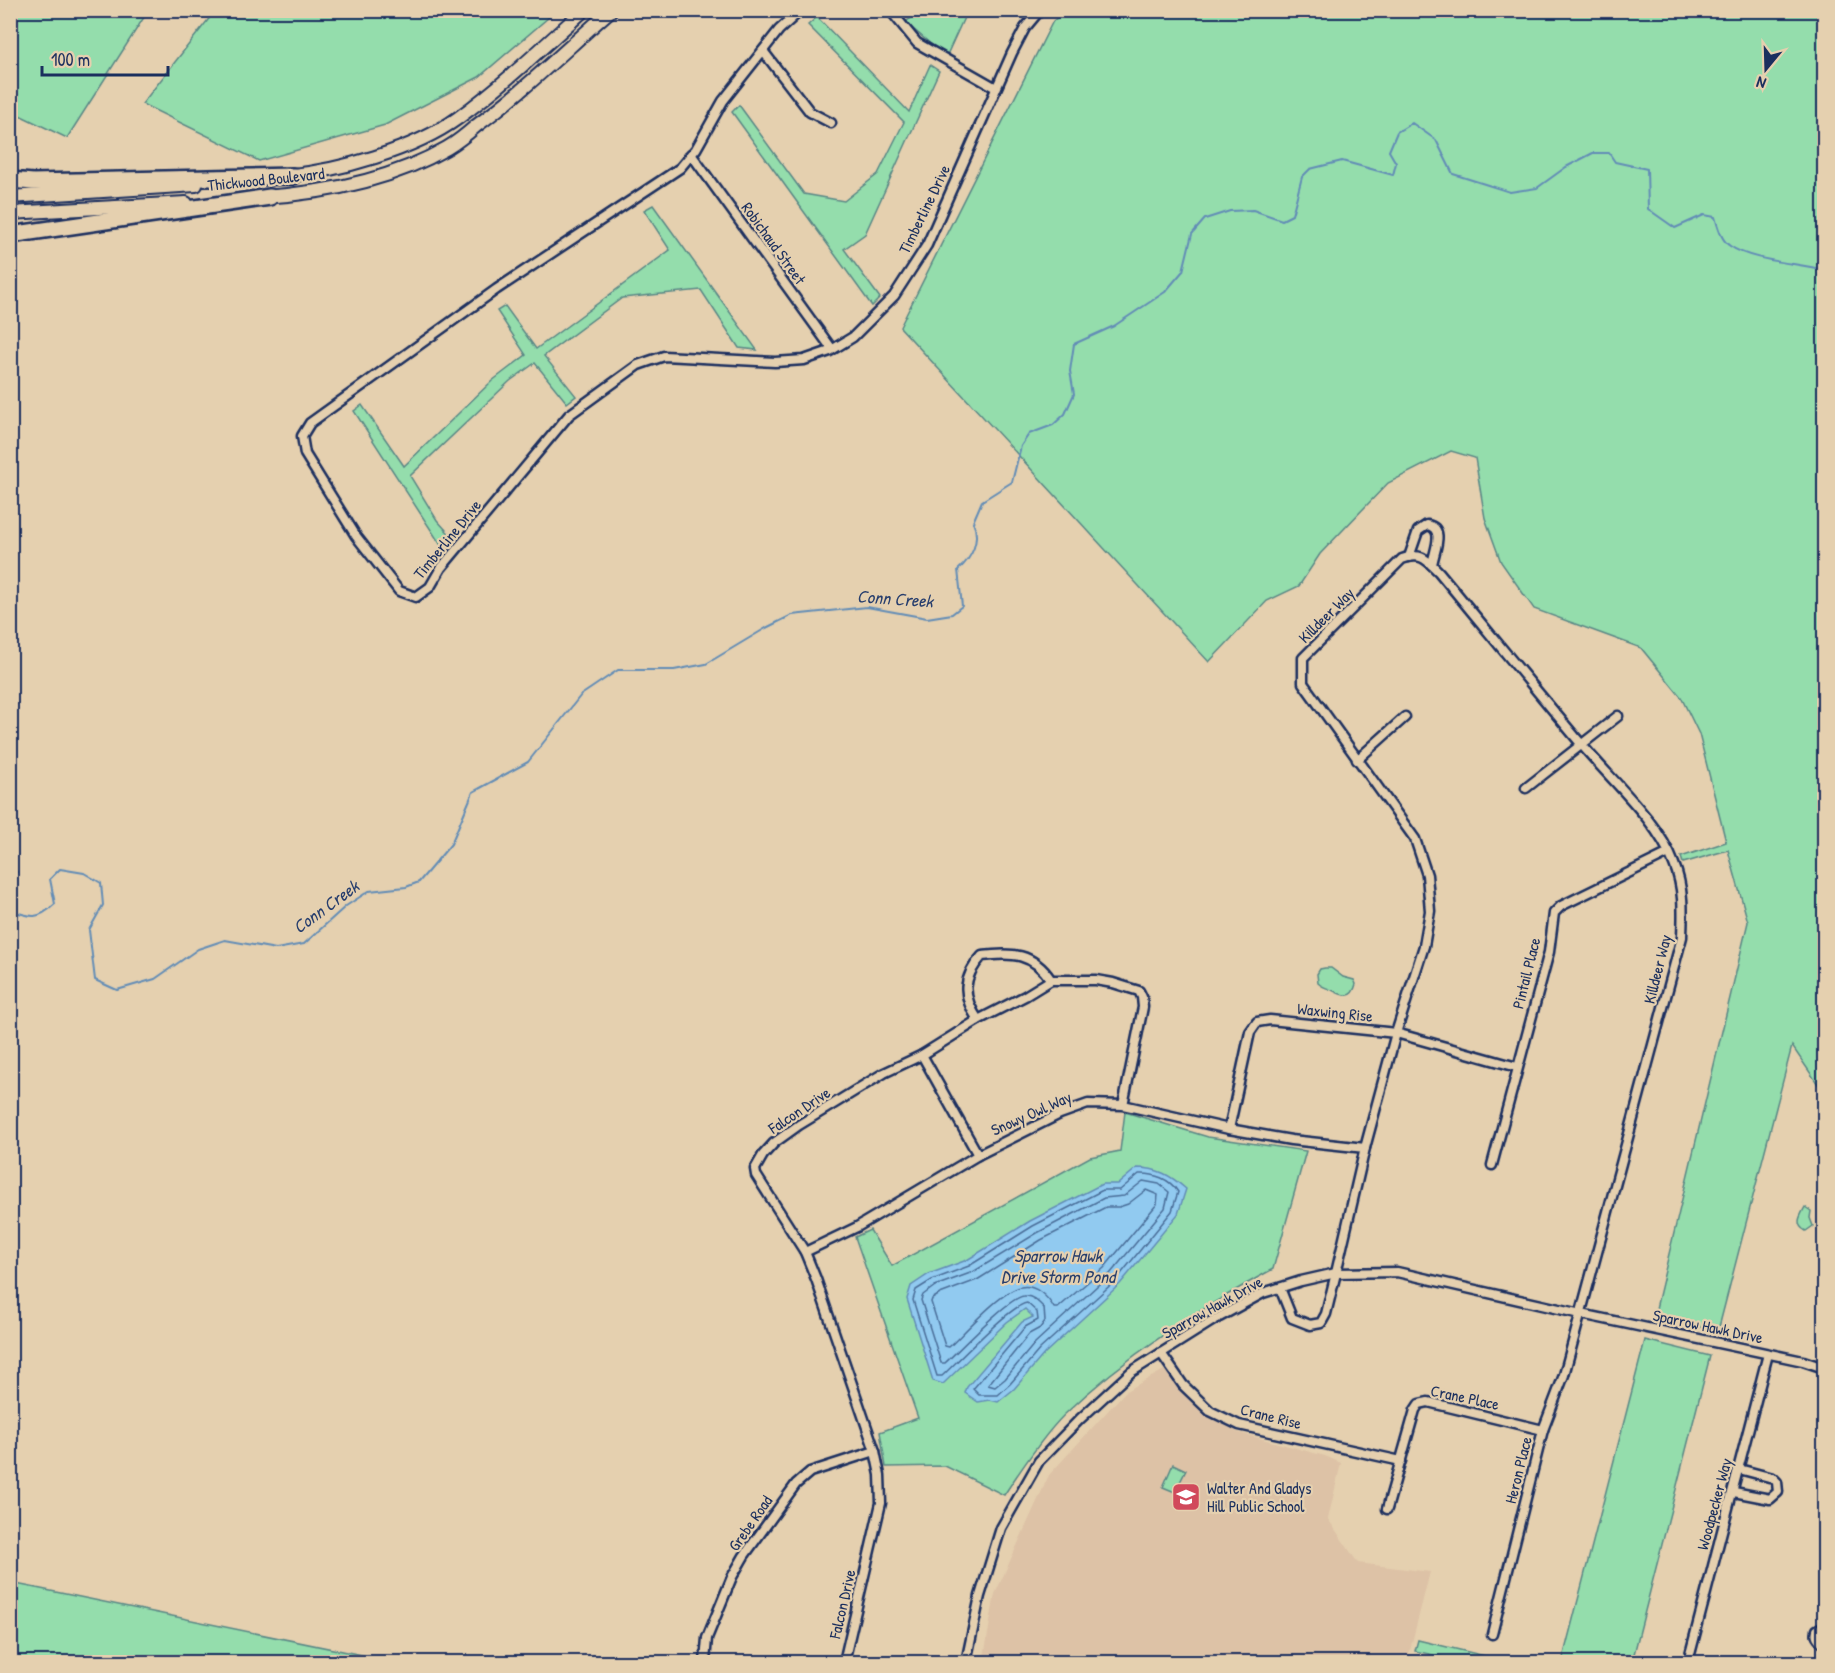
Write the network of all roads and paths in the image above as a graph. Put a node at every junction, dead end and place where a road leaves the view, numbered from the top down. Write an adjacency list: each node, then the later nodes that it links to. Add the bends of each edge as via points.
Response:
1 (584, 10): 10 (main road, Thickwood Boulevard, via 457,119 428,136 375,157)
2 (611, 10): 13 (main road, Thickwood Boulevard, via 543,73 447,148 403,169 361,182 321,192)
3 (801, 10): 6 (street, Timberline Drive)
4 (890, 10): 7 (street, via 917,44)
5 (1040, 10): 7 (street, Timberline Drive, via 1024,28)
6 (763, 51): 8 (street, via 810,112); 9 (street, Timberline Drive, via 723,101)
7 (996, 88): 16 (street, Timberline Drive, via 927,245 894,296 853,337)
8 (831, 123)
9 (691, 154): 16 (street, Robichaud Street); 16 (street, Timberline Drive, via 680,168 497,289 310,423 302,436 305,454 356,536 399,591 416,597 430,587 441,568 569,416 638,365 664,356 804,360)
10 (293, 176): 11 (highway); 12 (main road, Thickwood Boulevard)
11 (10, 180)
12 (10, 197)
13 (270, 197): 14 (main road, Thickwood Boulevard); 15 (highway)
14 (10, 213)
15 (10, 236)
16 (832, 349)
17 (1409, 557): 18 (street, via 1425,559); 18 (street, Killdeer Way, via 1418,531 1426,525 1433,526 1438,537); 22 (street, Killdeer Way, via 1304,658 1303,683)
18 (1432, 565): 21 (street, Killdeer Way)
19 (1617, 716): 21 (street)
20 (1405, 717): 22 (street)
21 (1582, 746): 23 (street); 24 (street, Killdeer Way, via 1657,832)
22 (1357, 760): 27 (street, Killdeer Way, via 1415,839 1427,875 1430,911 1424,946)
23 (1526, 788)
24 (1669, 853): 29 (street, Pintail Place, via 1554,913 1549,952); 38 (street, Killdeer Way, via 1680,881 1682,936)
25 (1051, 980): 26 (street, Falcon Drive); 26 (street, via 1042,966 1023,957 1003,953 982,956 971,968 967,981 967,995); 30 (street, via 1113,983 1138,991 1142,997)
26 (978, 1020): 28 (street, Falcon Drive)
27 (1396, 1033): 29 (street, Waxwing Rise); 31 (street, Waxwing Rise, via 1270,1020 1257,1022 1250,1032); 32 (street, Killdeer Way)
28 (922, 1055): 33 (street); 35 (street, Falcon Drive, via 884,1073 799,1125 774,1143 757,1162 756,1175)
29 (1517, 1067): 34 (street, Pintail Place)
30 (1123, 1105): 31 (street, Snowy Owl Way); 33 (street, Snowy Owl Way, via 1088,1104)
31 (1229, 1129): 32 (street, Snowy Owl Way)
32 (1365, 1148): 36 (street, Killdeer Way)
33 (978, 1155): 35 (street, Snowy Owl Way, via 857,1227)
34 (1492, 1165)
35 (805, 1252): 43 (street, Falcon Drive)
36 (1336, 1274): 37 (street, Sparrow Hawk Drive); 37 (street, Killdeer Way, via 1324,1320 1316,1325 1292,1318); 38 (street, Sparrow Hawk Drive, via 1397,1272)
37 (1280, 1288): 39 (street, Sparrow Hawk Drive, via 1263,1293)
38 (1581, 1314): 40 (street, Sparrow Hawk Drive); 42 (street, Heron Place)
39 (1161, 1353): 44 (street, Crane Rise, via 1183,1385 1203,1404 1239,1425); 53 (street, Sparrow Hawk Drive, via 1113,1386 1039,1461 1001,1528 980,1596)
40 (1768, 1354): 41 (street, Sparrow Hawk Drive); 45 (street, Woodpecker Way)
41 (1824, 1368)
42 (1543, 1430): 44 (street, Crane Place, via 1428,1402 1419,1404 1415,1410); 49 (street, Heron Place)
43 (875, 1451): 51 (street, Grebe Road, via 810,1472 796,1484 732,1576 707,1638); 52 (street, Falcon Drive, via 881,1503)
44 (1401, 1461): 47 (street, Crane Place)
45 (1739, 1469): 46 (street, Woodpecker Way); 46 (street, via 1773,1478 1778,1492 1770,1498)
46 (1734, 1492): 54 (street, Woodpecker Way)
47 (1387, 1509)
48 (1824, 1626): 50 (street, via 1816,1634)
49 (1492, 1634)
50 (1824, 1644)
51 (705, 1662)
52 (844, 1662)
53 (966, 1662)
54 (1688, 1662)

